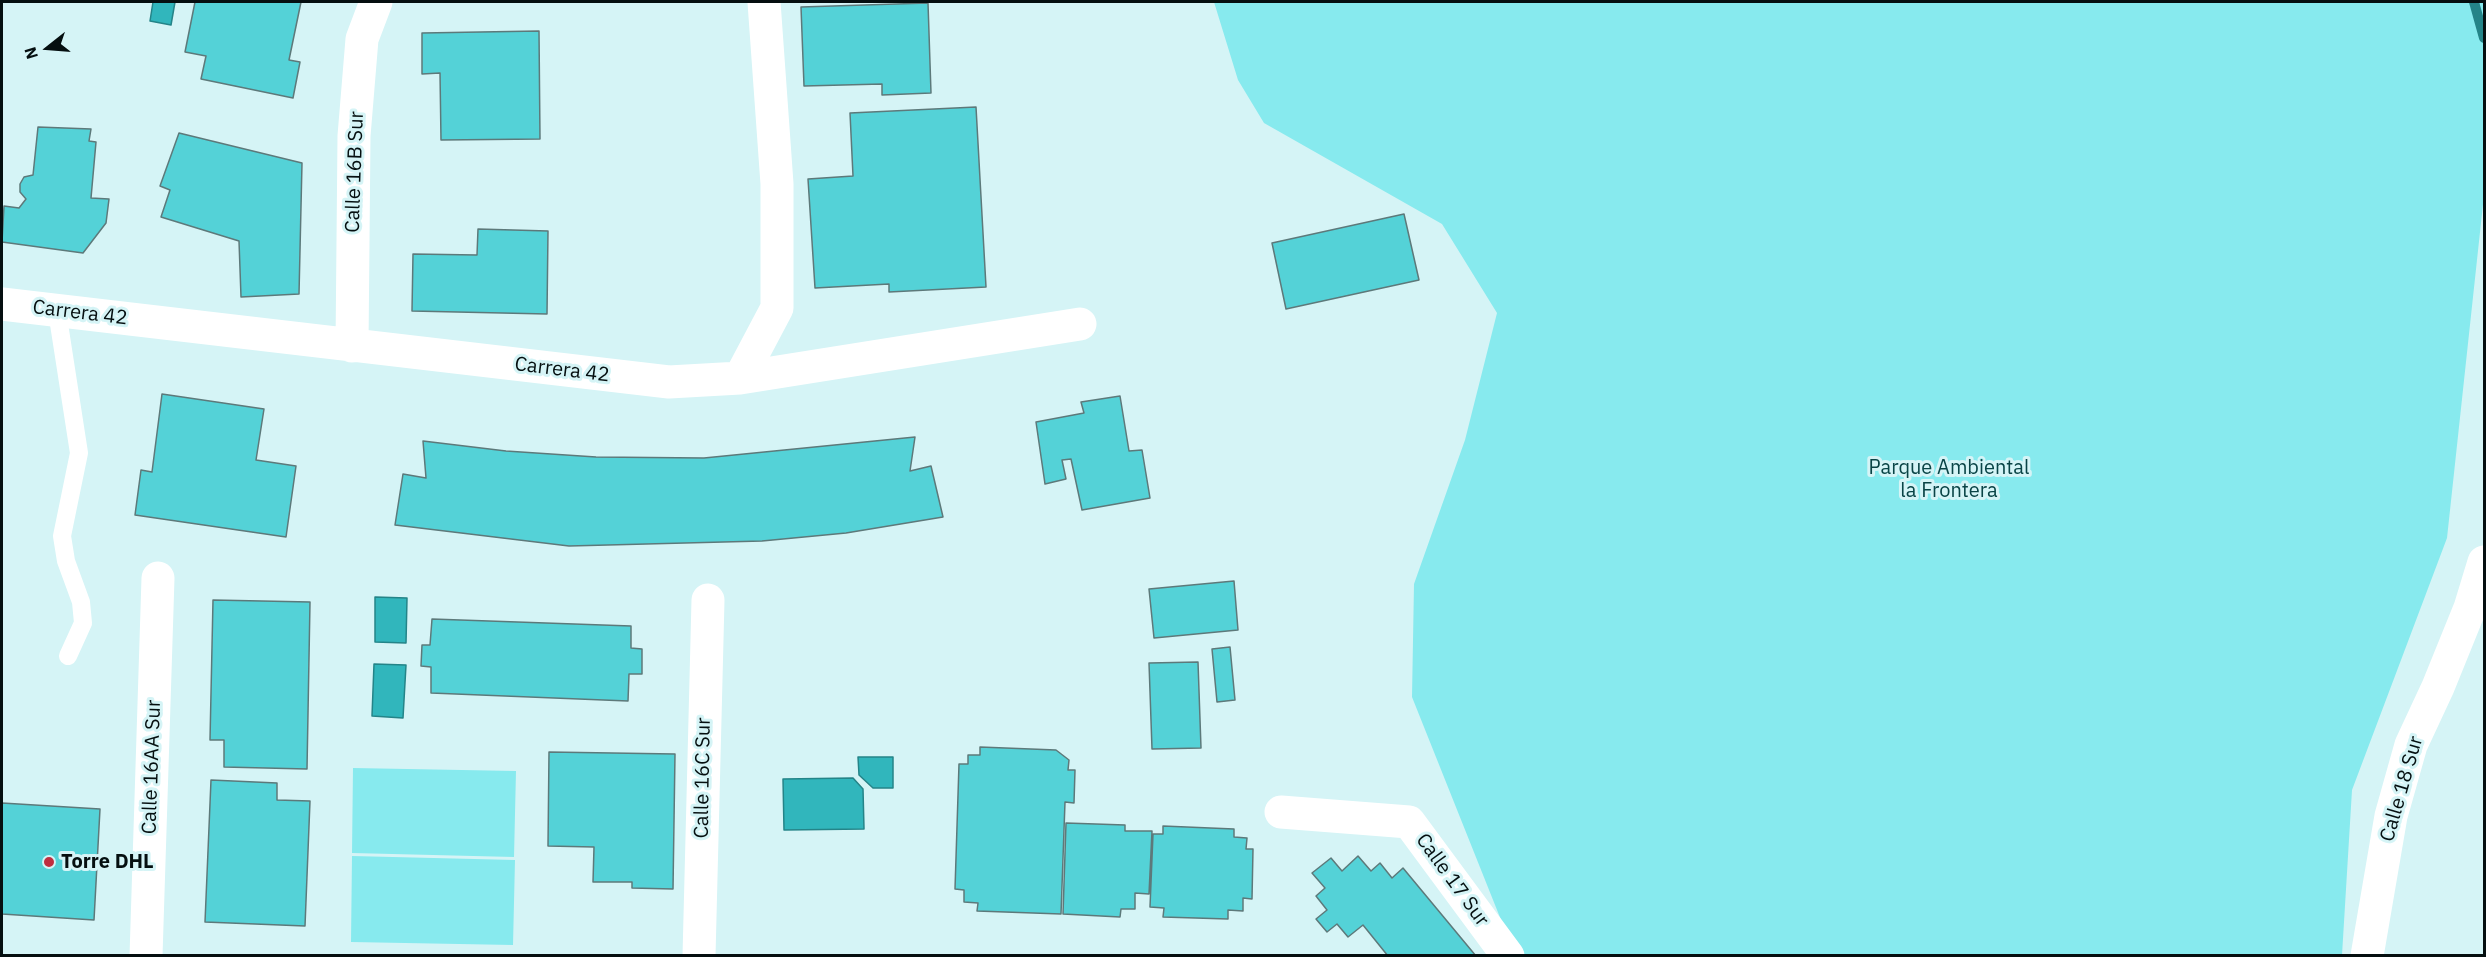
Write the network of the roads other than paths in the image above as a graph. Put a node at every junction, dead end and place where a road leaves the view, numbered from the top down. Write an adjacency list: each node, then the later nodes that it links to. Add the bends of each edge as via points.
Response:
1 (376, 2): 6 (street, Calle 16B Sur, via 362,39 354,136)
2 (764, 2): 7 (street, via 777,184 777,308)
3 (2, 304): 4 (street, Carrera 42)
4 (57, 311): 6 (street, Carrera 42); 11 (lane, via 79,453 62,536 83,623)
5 (1080, 324): 7 (street, Carrera 42)
6 (352, 346): 7 (street, Carrera 42, via 669,382)
7 (740, 378)
8 (2484, 562): 16 (street, Calle 18 Sur, via 2470,608 2411,745 2391,816)
9 (158, 578): 13 (street, Calle 16AA Sur)
10 (708, 600): 14 (street, Calle 16C Sur)
11 (68, 656)
12 (1281, 812): 15 (street, Calle 17 Sur, via 1409,822)
13 (146, 956)
14 (699, 956)
15 (1508, 956)
16 (2367, 956)

